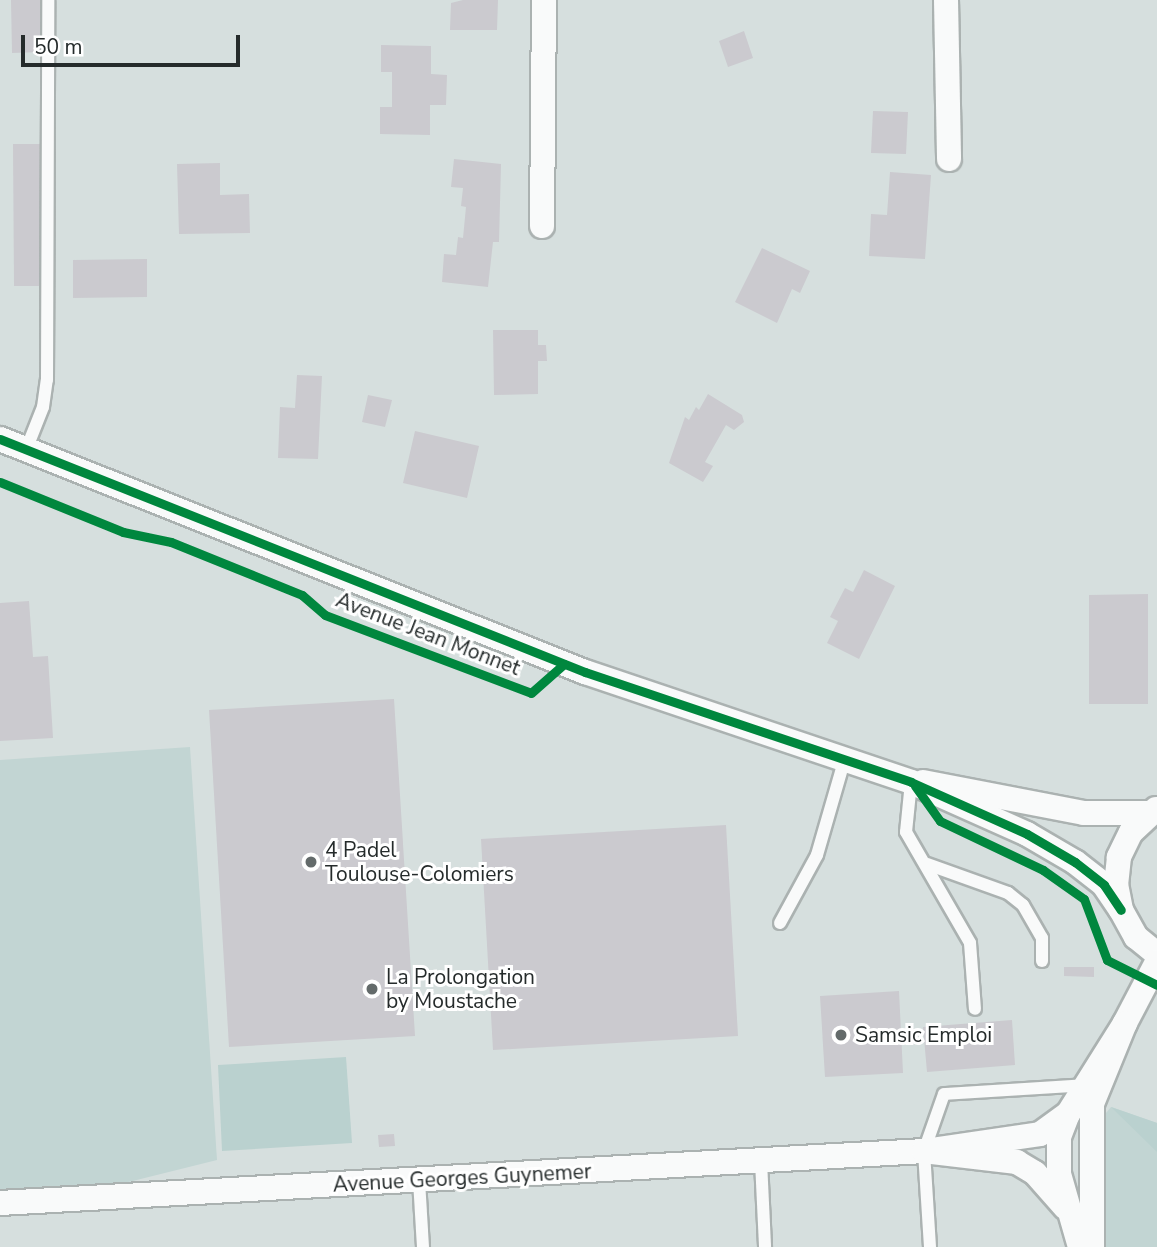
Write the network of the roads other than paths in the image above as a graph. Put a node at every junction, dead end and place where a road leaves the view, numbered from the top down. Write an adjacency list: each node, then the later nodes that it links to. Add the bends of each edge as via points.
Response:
1 (48, 0): 7 (lane, via 47,380 43,407)
2 (544, 0): 5 (street)
3 (946, 0): 4 (street)
4 (949, 159)
5 (542, 226)
6 (0, 439): 7 (street, Avenue Jean Monnet)
7 (26, 450): 8 (street, Avenue Jean Monnet, via 564,664)
8 (845, 758): 9 (street, Avenue Jean Monnet); 13 (lane, via 817,855)
9 (911, 782): 10 (street, Avenue Jean Monnet, via 953,785 1084,813); 11 (lane, via 906,832); 12 (street, Avenue Jean Monnet, via 1027,834 1075,862 1104,885)
10 (1153, 810): 12 (street, via 1131,832 1119,857 1116,884)
11 (927, 864): 15 (lane, via 1007,893 1023,905 1042,938); 17 (lane, via 970,943)
12 (1121, 910): 14 (street, Avenue Jean Monnet, via 1136,937)
13 (780, 923)
14 (1157, 954)
15 (1042, 961)
16 (1157, 962): 18 (street)
17 (975, 1009)
18 (1125, 1023): 19 (street); 20 (street, via 1091,1104)
19 (1086, 1085): 20 (street); 22 (lane, via 944,1094)
20 (1079, 1118): 21 (street); 21 (street, Avenue Georges Guynemer); 27 (street)
21 (1057, 1143): 22 (street, Avenue Georges Guynemer); 24 (street, Avenue Georges Guynemer); 27 (street)
22 (924, 1151): 23 (street, Avenue Georges Guynemer); 24 (street, Avenue Georges Guynemer); 30 (lane)
23 (761, 1161): 25 (street, Avenue Georges Guynemer); 29 (lane)
24 (1017, 1162): 27 (street)
25 (419, 1180): 26 (street, Avenue Georges Guynemer); 28 (lane)
26 (0, 1203)
27 (1081, 1213): 31 (street); 32 (street)
28 (423, 1247)
29 (765, 1247)
30 (930, 1247)
31 (1080, 1247)
32 (1092, 1247)

